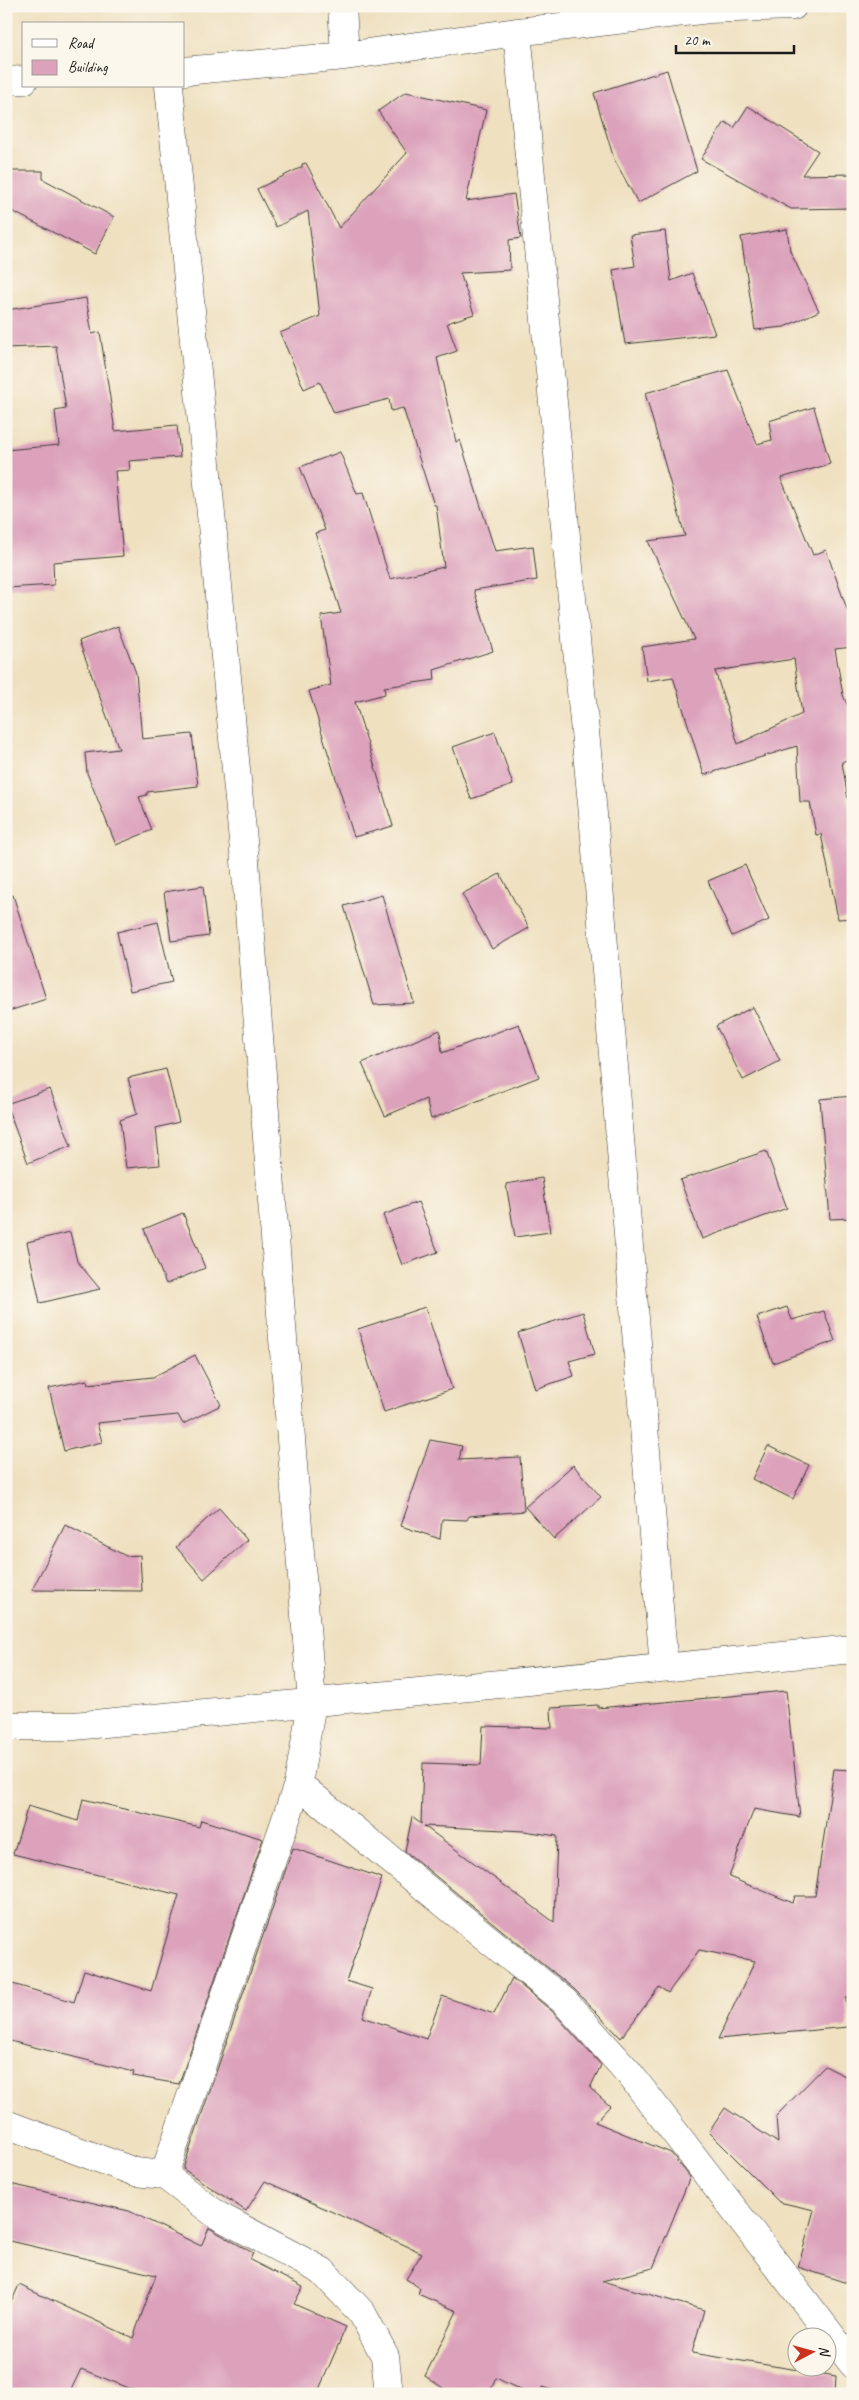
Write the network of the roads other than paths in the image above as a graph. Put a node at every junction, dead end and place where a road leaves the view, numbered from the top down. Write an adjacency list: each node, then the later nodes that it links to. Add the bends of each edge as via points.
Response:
1 (342, 6): 5 (street)
2 (793, 6): 3 (street)
3 (709, 8): 4 (street)
4 (517, 32): 5 (street); 11 (street, via 592,804)
5 (345, 56): 6 (street)
6 (185, 70)
7 (22, 80): 8 (street)
8 (6, 81)
9 (169, 88): 12 (street, via 246,861)
10 (853, 1649): 11 (street)
11 (664, 1667): 12 (street)
12 (312, 1702): 13 (street, via 74,1726); 14 (street)
13 (6, 1724)
14 (298, 1784): 16 (street); 17 (street, via 564,2001 629,2074)
15 (6, 2124): 16 (street, via 135,2172)
16 (164, 2175): 18 (street, via 217,2215 322,2272 362,2313 385,2356)
17 (853, 2364)
18 (389, 2394)

